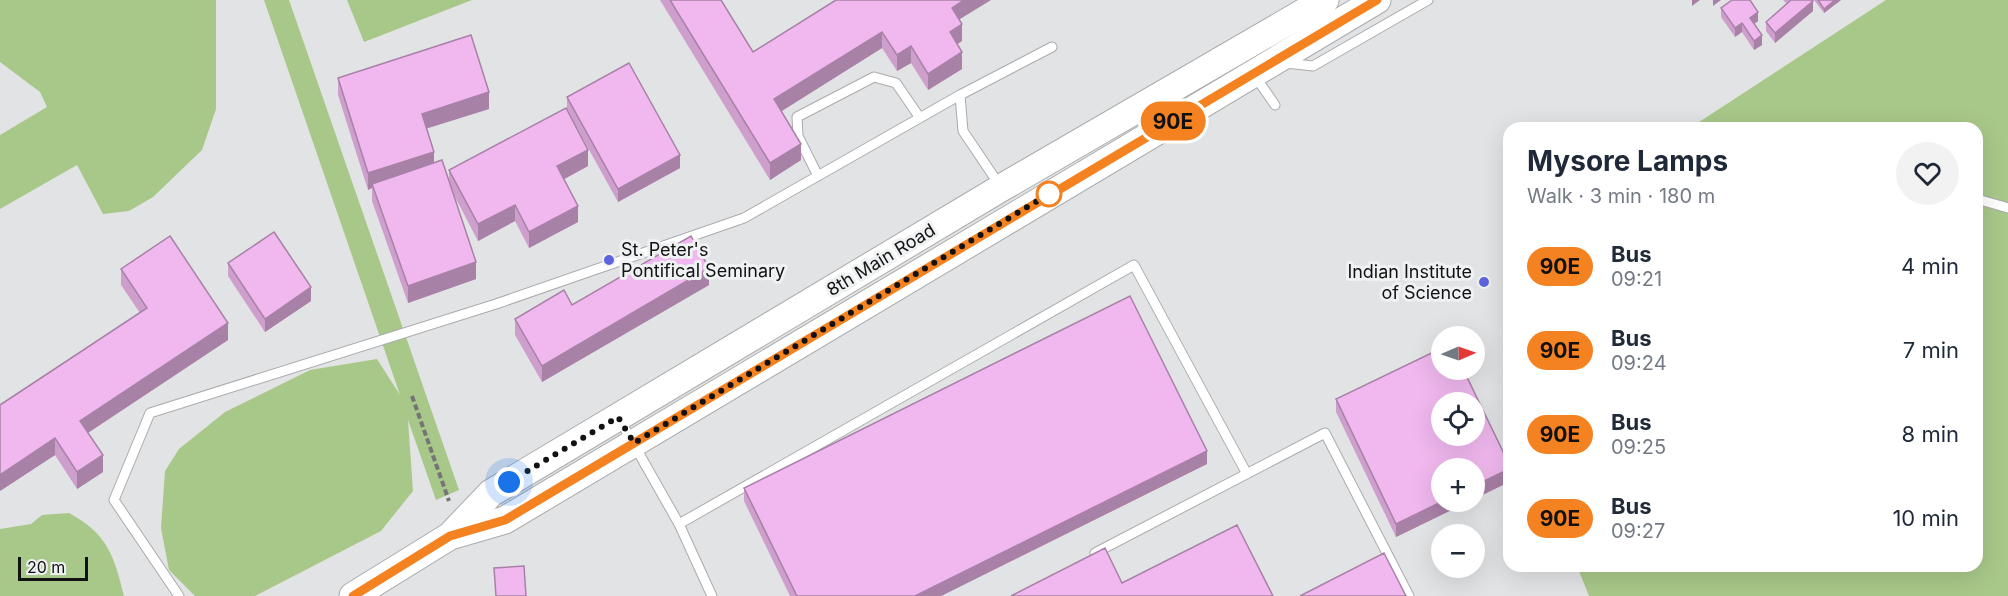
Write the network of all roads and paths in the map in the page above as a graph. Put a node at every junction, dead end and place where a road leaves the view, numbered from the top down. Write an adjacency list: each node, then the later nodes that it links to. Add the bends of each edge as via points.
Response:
1 (1325, 0): 10 (main road, 8th Main Road)
2 (1377, 0): 5 (main road, 8th Main Road)
3 (1428, 0): 5 (lane, via 1313,66)
4 (1052, 47): 6 (lane)
5 (1263, 69): 7 (lane); 15 (main road, 8th Main Road)
6 (960, 95): 8 (lane); 10 (lane, via 963,131)
7 (1275, 105)
8 (920, 118): 9 (lane); 9 (lane, via 896,82 874,77 797,117 798,136)
9 (818, 176): 21 (lane, via 744,218 496,304 150,413 114,500)
10 (1001, 188): 14 (main road, 8th Main Road)
11 (1983, 201): 12 (lane)
12 (2008, 208)
13 (412, 396): 17 (path)
14 (618, 417): 15 (lane); 19 (main road, 8th Main Road, via 491,493)
15 (634, 443): 18 (lane); 19 (main road, 8th Main Road, via 505,520)
16 (1247, 474): 18 (lane, via 1134,265); 20 (lane); 24 (lane, via 1325,433)
17 (449, 501)
18 (679, 524): 23 (lane)
19 (450, 536): 22 (main road, 8th Main Road)
20 (1088, 557)
21 (179, 596)
22 (353, 596)
23 (712, 596)
24 (1409, 596)

